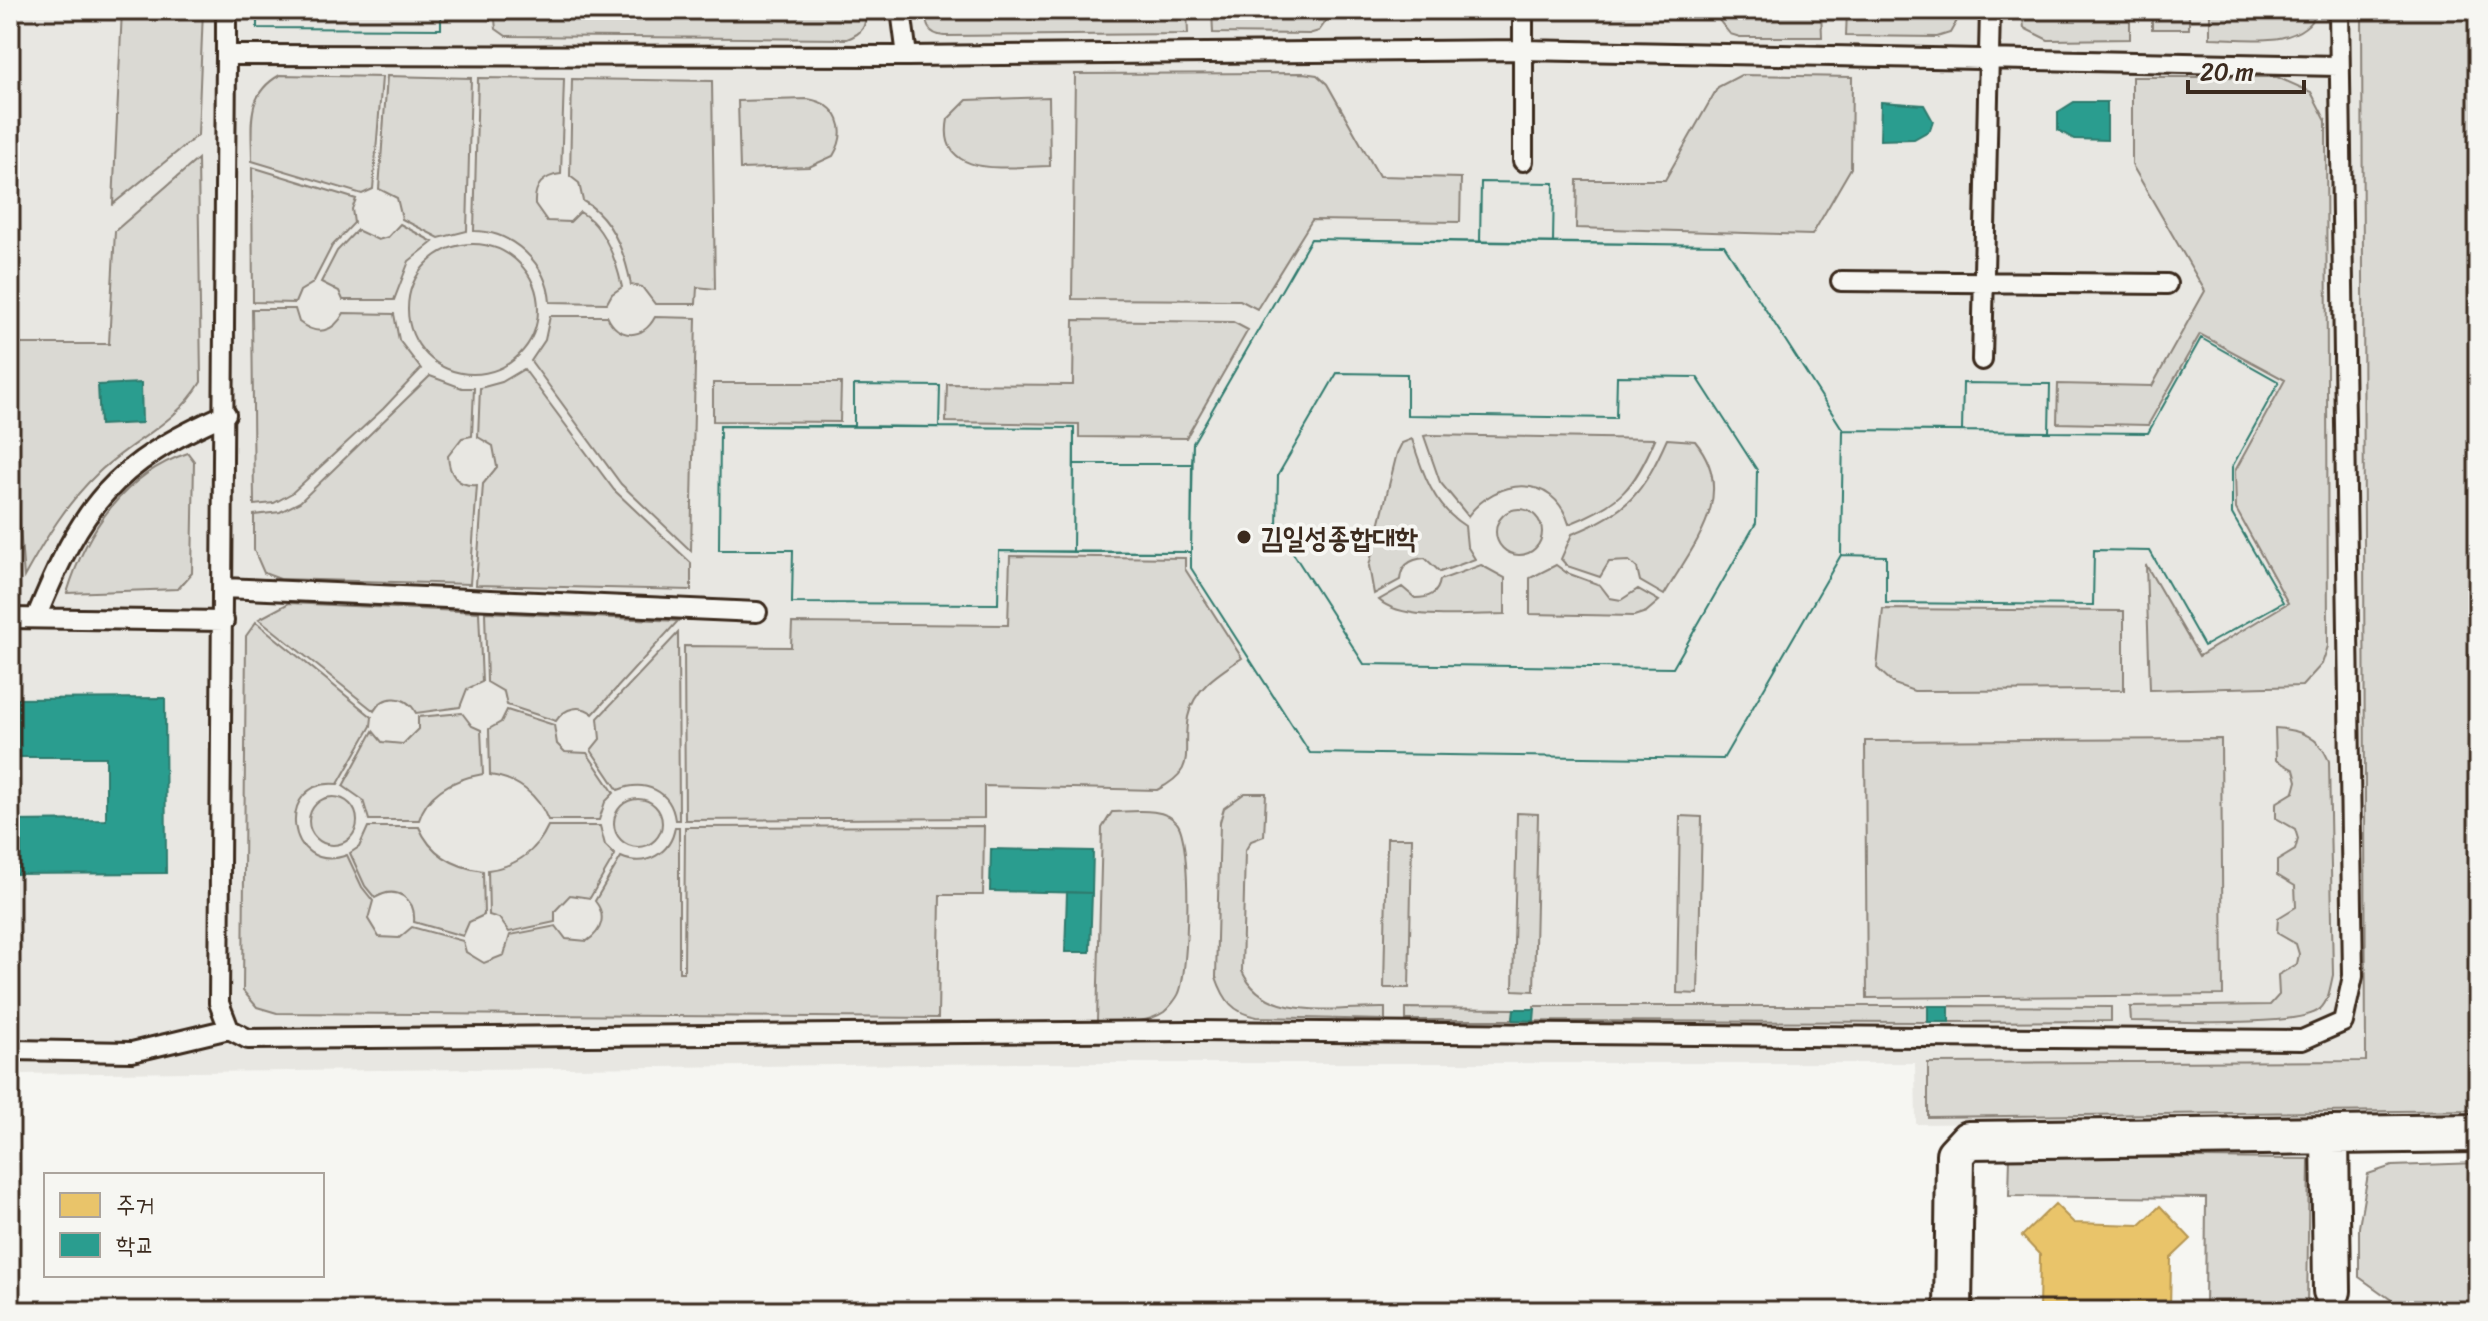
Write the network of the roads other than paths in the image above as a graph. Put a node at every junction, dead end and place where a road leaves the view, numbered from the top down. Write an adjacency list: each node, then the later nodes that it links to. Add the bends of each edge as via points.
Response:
1 (226, 10): 7 (lane)
2 (901, 10): 8 (lane)
3 (1523, 10): 6 (lane)
4 (1990, 10): 9 (lane)
5 (2339, 10): 10 (lane)
6 (1522, 50): 8 (lane); 9 (lane); 11 (lane)
7 (226, 55): 8 (lane); 16 (lane)
8 (907, 56)
9 (1989, 57): 10 (lane); 13 (lane)
10 (2338, 66): 22 (lane, via 2353,976 2343,1022 2302,1040 1208,1031 248,1039)
11 (1523, 161)
12 (1841, 281): 13 (lane)
13 (1984, 283): 14 (lane); 15 (lane)
14 (2167, 284)
15 (1982, 360)
16 (226, 414): 17 (lane); 20 (lane, via 177,435 123,472 78,524)
17 (224, 588): 18 (lane); 21 (lane)
18 (757, 612)
19 (10, 618): 20 (lane)
20 (36, 618): 21 (lane)
21 (224, 621): 22 (lane, via 219,1003)
22 (229, 1029): 23 (lane, via 132,1052)
23 (10, 1050)
24 (2478, 1133): 25 (street)
25 (2330, 1135): 26 (street); 27 (street, via 1968,1140 1955,1154)
26 (2332, 1291)
27 (1953, 1311)

